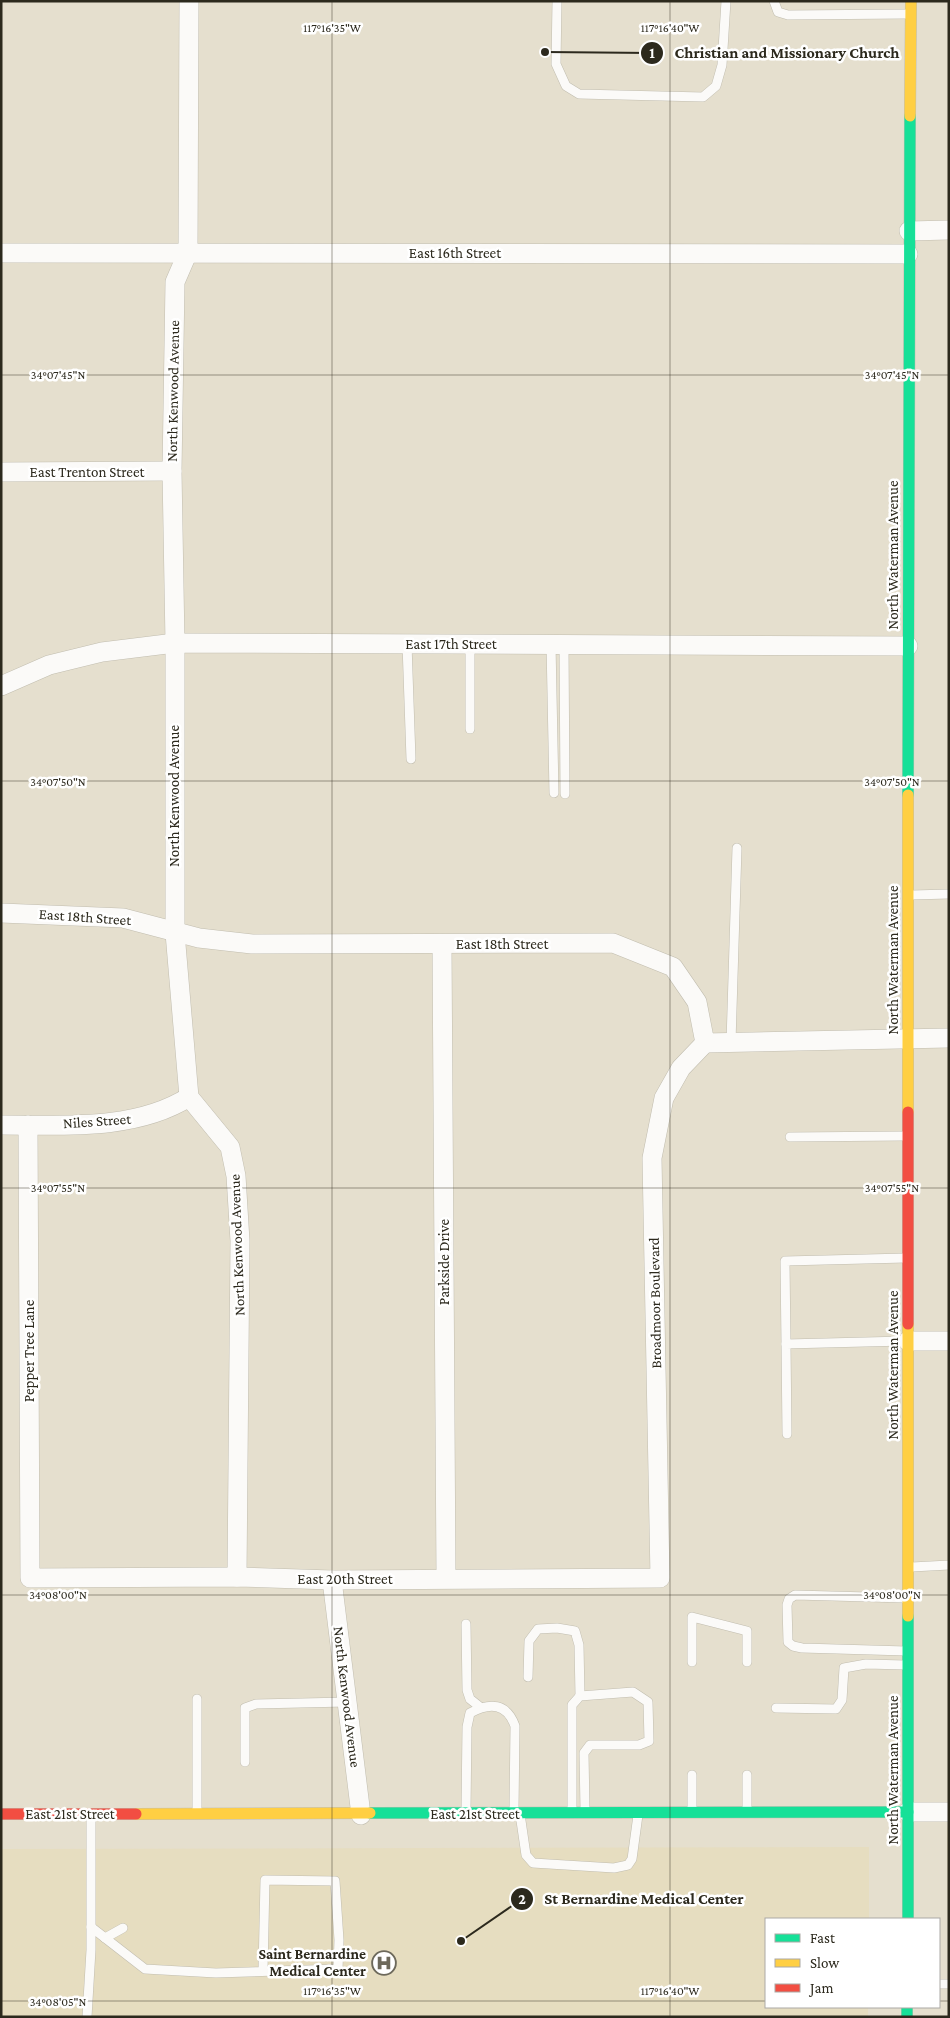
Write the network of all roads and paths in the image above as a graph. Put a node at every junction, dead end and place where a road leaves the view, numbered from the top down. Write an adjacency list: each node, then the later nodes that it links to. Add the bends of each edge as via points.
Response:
1 (189, 1): 9 (street, North Kenwood Avenue)
2 (557, 1): 3 (lane, via 556,64 566,86 579,94 703,96 716,86 722,65)
3 (726, 1)
4 (774, 1): 6 (lane, via 778,12 788,15)
5 (911, 1): 6 (main road, North Waterman Avenue)
6 (911, 14): 8 (main road, North Waterman Avenue)
7 (949, 230): 8 (street)
8 (909, 231): 11 (main road, North Waterman Avenue)
9 (188, 252): 10 (street, East 16th Street); 11 (street, East 16th Street); 12 (street, North Kenwood Avenue, via 175,282)
10 (1, 253)
11 (908, 254): 18 (main road, North Waterman Avenue)
12 (172, 471): 13 (street, East Trenton Street); 14 (street, North Kenwood Avenue)
13 (1, 472)
14 (175, 643): 15 (street, East 17th Street); 19 (street, East 17th Street, via 102,652 49,665); 28 (street, North Kenwood Avenue)
15 (407, 644): 16 (street, East 17th Street); 21 (lane)
16 (470, 644): 17 (street, East 17th Street); 20 (lane)
17 (558, 644): 18 (street, East 17th Street); 22 (lane); 23 (lane)
18 (908, 646): 26 (main road, North Waterman Avenue)
19 (1, 686)
20 (470, 729)
21 (411, 760)
22 (554, 793)
23 (565, 794)
24 (737, 848): 32 (lane)
25 (949, 894): 26 (lane)
26 (908, 895): 30 (main road, North Waterman Avenue)
27 (1, 913): 28 (street, East 18th Street, via 123,918)
28 (175, 933): 29 (street, East 18th Street, via 252,944); 34 (street, North Kenwood Avenue)
29 (442, 945): 33 (street, East 18th Street, via 613,943 673,967 697,1002); 48 (street, Parkside Drive)
30 (908, 1037): 31 (street); 32 (street); 37 (main road, North Waterman Avenue)
31 (949, 1038)
32 (732, 1042): 33 (street)
33 (705, 1043): 49 (street, Broadmoor Boulevard, via 681,1068 664,1098 652,1158)
34 (189, 1097): 36 (street, Niles Street, via 143,1117 93,1123); 46 (street, North Kenwood Avenue, via 230,1147 236,1176 240,1241)
35 (1, 1125): 36 (street, Niles Street)
36 (28, 1125): 47 (street, Pepper Tree Lane)
37 (908, 1136): 38 (lane); 39 (main road, North Waterman Avenue)
38 (790, 1137)
39 (908, 1258): 40 (main road, North Waterman Avenue); 42 (lane, via 785,1260)
40 (908, 1341): 41 (street); 42 (lane); 45 (main road, North Waterman Avenue)
41 (949, 1341)
42 (786, 1344): 43 (lane)
43 (788, 1434)
44 (949, 1565): 45 (lane)
45 (908, 1568): 51 (main road, North Waterman Avenue)
46 (237, 1577): 47 (street, East 20th Street); 50 (street, East 20th Street)
47 (30, 1578)
48 (446, 1578): 49 (street, East 20th Street); 50 (street, East 20th Street)
49 (660, 1578)
50 (332, 1580): 60 (street, North Kenwood Avenue)
51 (908, 1598): 53 (main road, North Waterman Avenue); 53 (lane, via 795,1595 789,1599 788,1605 788,1642 793,1646)
52 (466, 1624): 61 (lane, via 466,1690 470,1699)
53 (908, 1651): 56 (main road, North Waterman Avenue)
54 (692, 1662): 55 (lane, via 692,1617 747,1631)
55 (747, 1662)
56 (908, 1665): 62 (lane, via 866,1664 844,1668 842,1700 836,1709); 67 (main road, North Waterman Avenue)
57 (528, 1677): 58 (lane, via 529,1641 538,1629 575,1631 579,1645)
58 (580, 1696): 69 (lane, via 572,1705); 70 (lane, via 633,1692 648,1702 649,1741 639,1746 590,1746 584,1753)
59 (197, 1699): 75 (lane)
60 (347, 1702): 63 (lane, via 256,1704 245,1708); 76 (street, North Kenwood Avenue)
61 (480, 1707): 77 (lane, via 470,1713 467,1727); 78 (lane, via 502,1707 511,1714 515,1726)
62 (776, 1708)
63 (245, 1762)
64 (692, 1775): 72 (lane)
65 (747, 1775): 66 (lane)
66 (748, 1812): 67 (main road, East 21st Street); 72 (main road, East 21st Street)
67 (908, 1812): 68 (street, East 21st Street); 79 (main road, North Waterman Avenue)
68 (949, 1812)
69 (572, 1813): 70 (main road, East 21st Street); 78 (main road, East 21st Street)
70 (585, 1813): 71 (main road, East 21st Street)
71 (638, 1813): 72 (main road, East 21st Street); 78 (lane, via 632,1859 628,1865 614,1868 533,1863 526,1855)
72 (692, 1813)
73 (1, 1814): 74 (main road, East 21st Street)
74 (91, 1814): 75 (main road, East 21st Street); 80 (lane)
75 (197, 1814): 76 (main road, East 21st Street)
76 (361, 1814): 77 (main road, East 21st Street)
77 (466, 1814): 78 (main road, East 21st Street)
78 (517, 1814)
79 (908, 1918)
80 (91, 1927): 82 (lane); 84 (lane)
81 (123, 1928): 82 (lane)
82 (105, 1938): 83 (lane, via 145,1969 216,1973)
83 (263, 1971): 83 (lane, via 338,1969 335,1881 265,1880)
84 (87, 2017)

